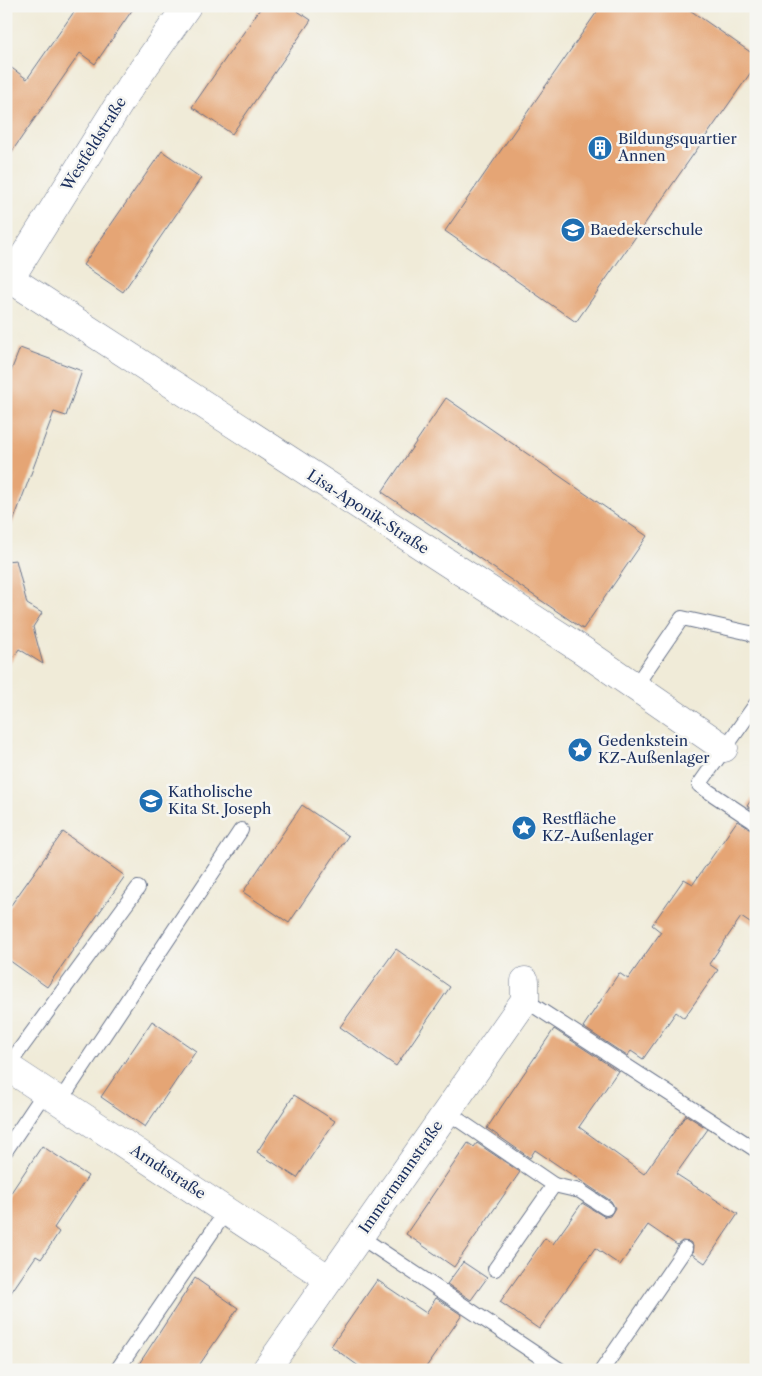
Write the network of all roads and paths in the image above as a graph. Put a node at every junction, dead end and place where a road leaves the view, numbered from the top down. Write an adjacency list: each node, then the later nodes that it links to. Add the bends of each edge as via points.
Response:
1 (187, 6): 2 (street, Westfeldstraße, via 124,96)
2 (8, 281): 4 (street, Lisa-Aponik-Straße)
3 (756, 636): 4 (lane, via 682,618)
4 (636, 685): 6 (street, Lisa-Aponik-Straße)
5 (756, 704): 6 (lane)
6 (724, 748): 7 (lane, via 699,785)
7 (756, 823)
8 (241, 830): 12 (lane)
9 (138, 888): 11 (lane)
10 (525, 991): 13 (street, Immermannstraße); 15 (lane)
11 (7, 1066): 12 (street, Arndtstraße)
12 (52, 1096): 14 (lane); 18 (street, Arndtstraße)
13 (447, 1112): 16 (lane); 19 (street, Immermannstraße)
14 (6, 1150)
15 (756, 1150)
16 (554, 1185): 17 (lane, via 580,1191); 21 (lane)
17 (606, 1208)
18 (228, 1210): 22 (street, Arndtstraße); 23 (lane)
19 (359, 1236): 22 (street, Immermannstraße); 25 (lane)
20 (685, 1249): 26 (lane)
21 (495, 1270)
22 (329, 1279): 24 (street, Immermannstraße)
23 (117, 1370)
24 (266, 1370)
25 (560, 1370)
26 (602, 1370)

